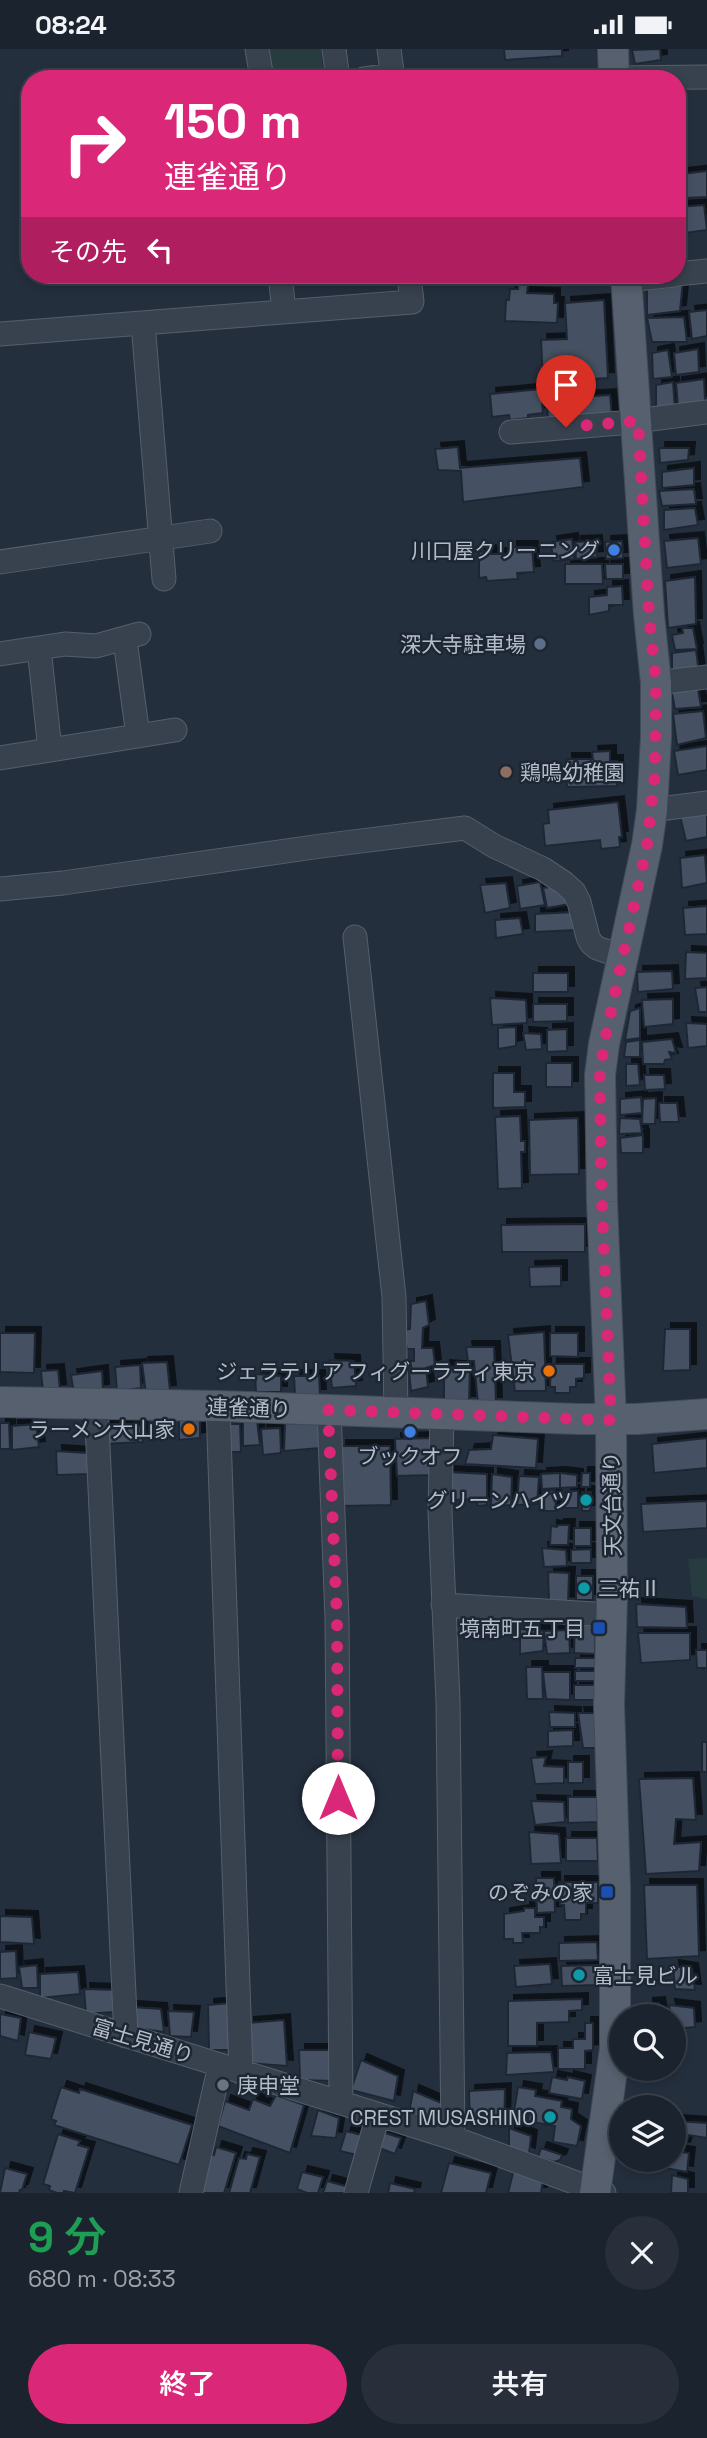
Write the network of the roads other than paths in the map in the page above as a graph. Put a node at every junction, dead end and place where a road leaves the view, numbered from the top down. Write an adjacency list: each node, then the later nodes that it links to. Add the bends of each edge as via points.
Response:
1 (257, 49): 5 (street)
2 (334, 49): 6 (street)
3 (389, 49): 7 (street)
4 (613, 49): 8 (main road)
5 (260, 70)
6 (337, 70)
7 (392, 70)
8 (614, 70)
9 (686, 77): 10 (street)
10 (707, 77)
11 (707, 271): 12 (street)
12 (686, 274)
13 (281, 284): 16 (street)
14 (410, 284): 16 (street, via 412,302)
15 (628, 284): 20 (main road, 天文台通り)
16 (284, 311): 17 (street)
17 (143, 323): 18 (street); 23 (street)
18 (0, 334)
19 (707, 412): 20 (street)
20 (638, 421): 21 (street); 29 (main road, 天文台通り)
21 (511, 432)
22 (210, 531): 23 (street)
23 (159, 538): 24 (street); 25 (street)
24 (0, 562)
25 (164, 579)
26 (39, 648): 27 (street); 31 (street, via 96,646 132,637); 32 (street)
27 (0, 653)
28 (707, 677): 29 (street)
29 (656, 683): 35 (main road, 天文台通り)
30 (176, 730): 31 (street)
31 (138, 736): 32 (street)
32 (50, 750): 33 (street)
33 (0, 758)
34 (707, 803): 35 (street)
35 (652, 810): 38 (main road, 天文台通り)
36 (0, 889): 38 (street, via 465,828 564,883 579,902 591,943)
37 (355, 937): 43 (street, via 394,1297)
38 (623, 957): 46 (main road, 天文台通り, via 600,1075)
39 (0, 1402): 40 (main road, 連雀通り)
40 (96, 1404): 41 (main road, 連雀通り); 50 (street)
41 (218, 1406): 42 (main road, 連雀通り); 51 (street)
42 (328, 1410): 43 (main road, 連雀通り); 52 (street, via 337,1619)
43 (396, 1412): 44 (main road, 連雀通り)
44 (442, 1414): 46 (main road, 連雀通り); 47 (street)
45 (707, 1414): 46 (main road, 連雀通り)
46 (611, 1420): 48 (main road, 天文台通り)
47 (443, 1605): 48 (street); 54 (street)
48 (611, 1615): 55 (main road, 天文台通り, via 615,2049)
49 (0, 1996): 50 (street, 富士見通り)
50 (126, 2036): 51 (street, 富士見通り)
51 (231, 2069): 52 (street, 富士見通り); 56 (street)
52 (341, 2103): 53 (street, 富士見通り)
53 (378, 2115): 54 (street, 富士見通り); 57 (street)
54 (453, 2138): 55 (street, 富士見通り)
55 (598, 2192)
56 (191, 2193)
57 (356, 2193)

